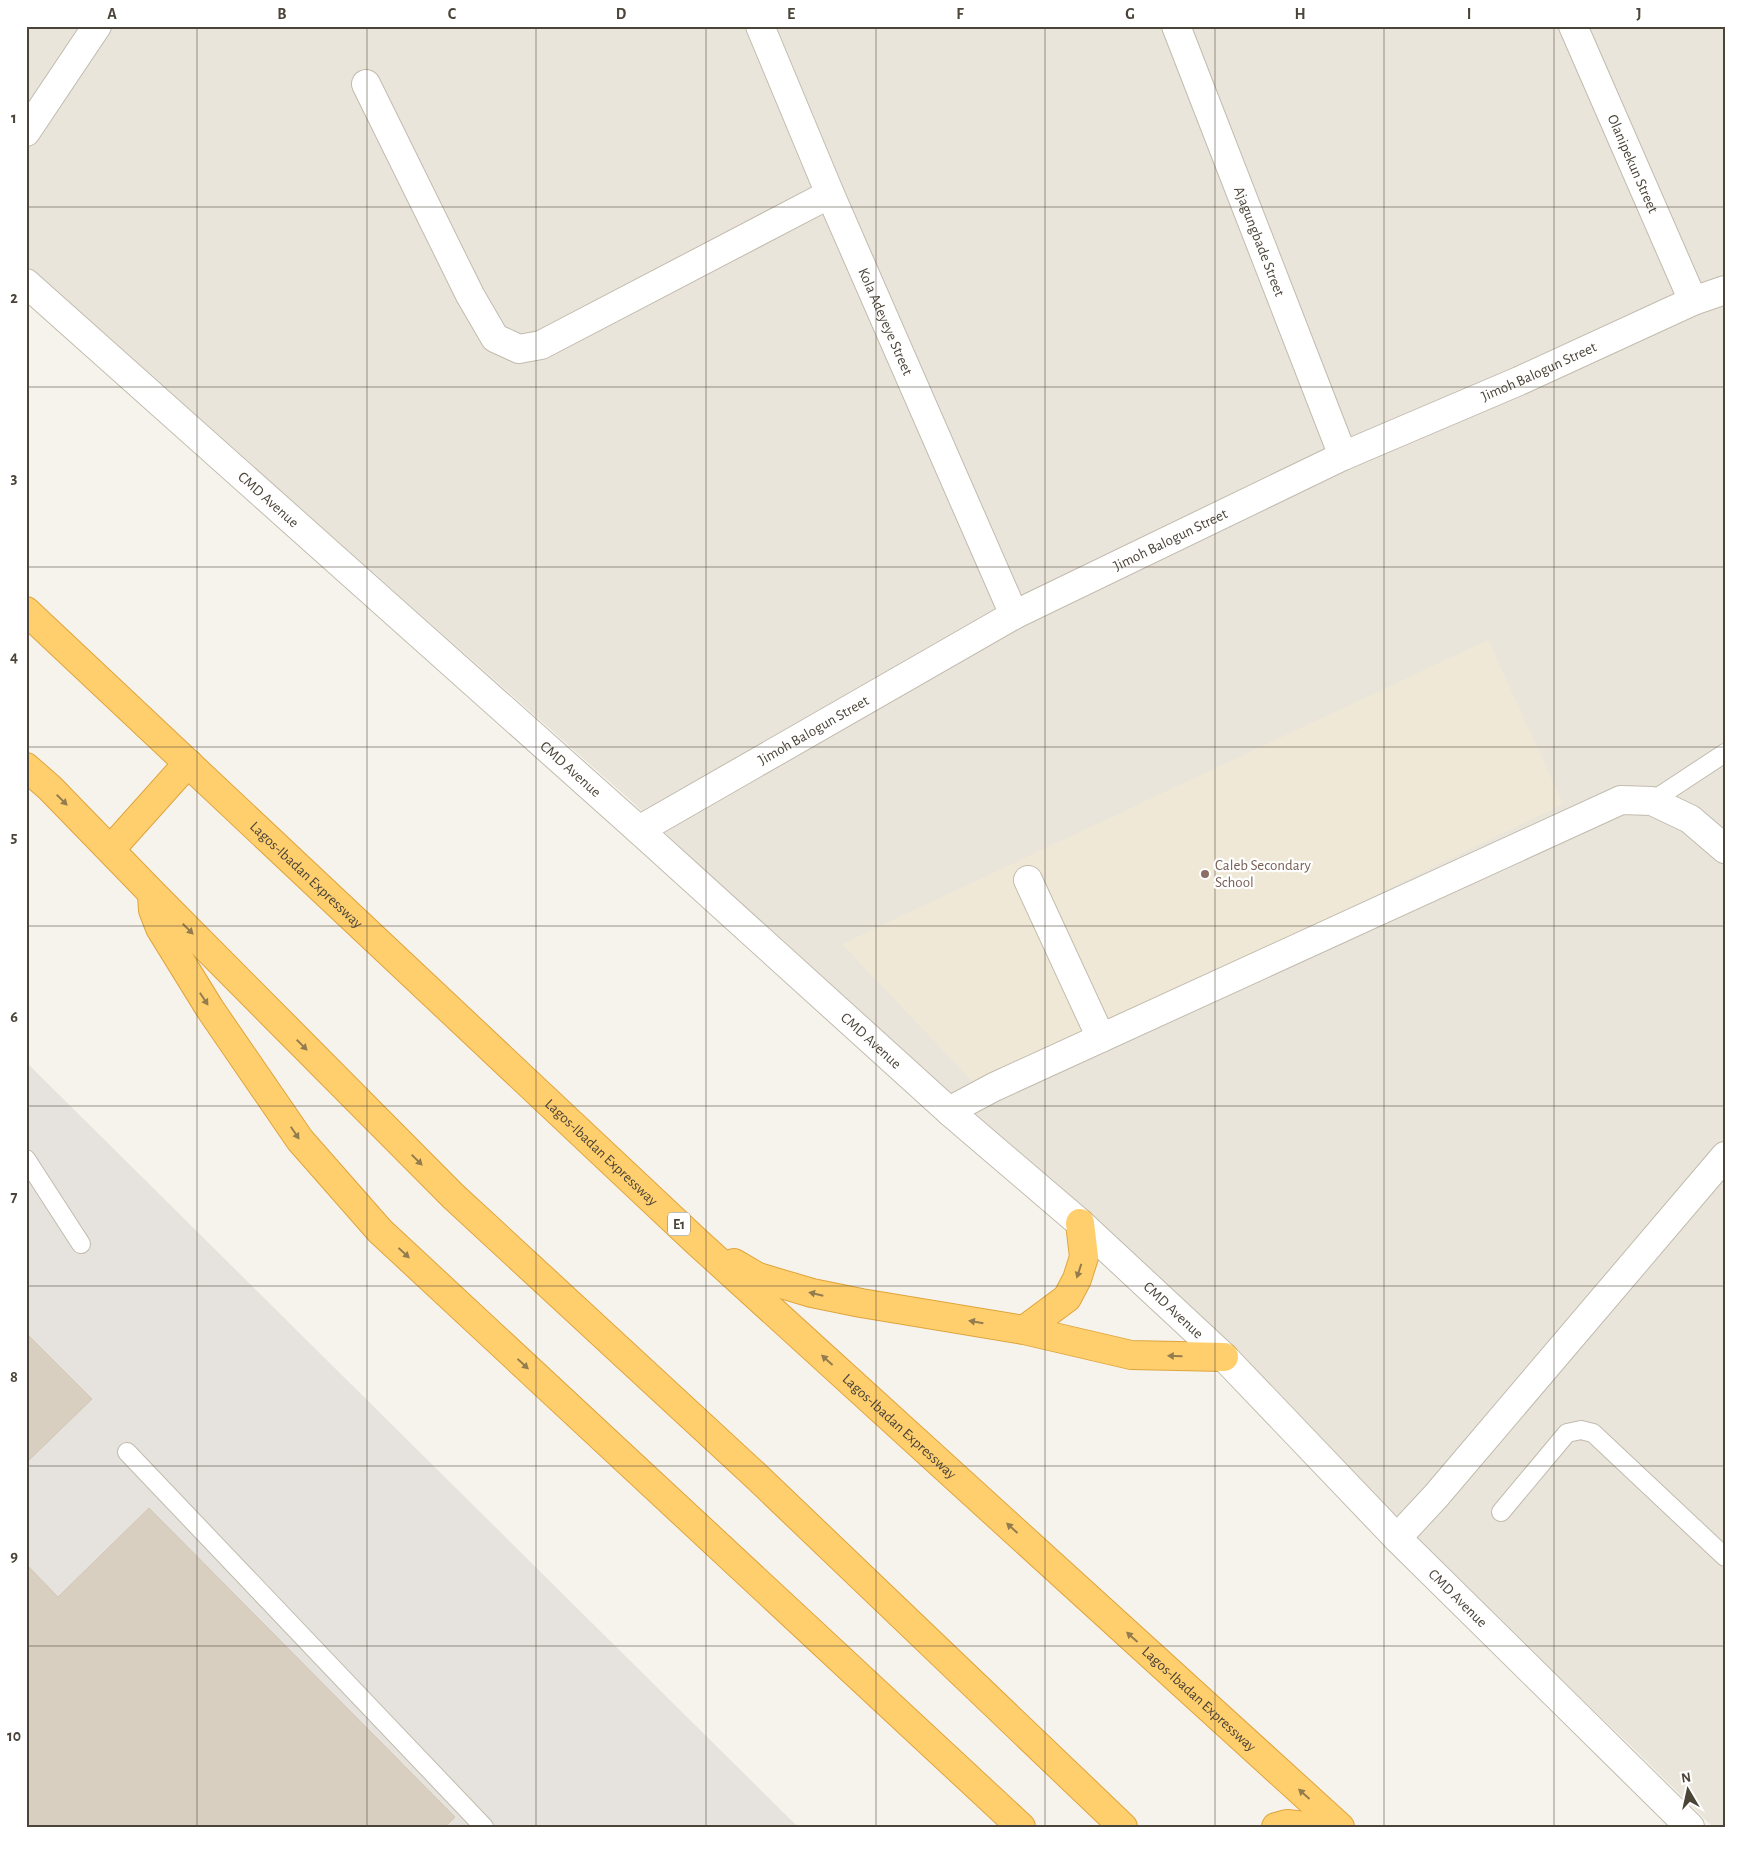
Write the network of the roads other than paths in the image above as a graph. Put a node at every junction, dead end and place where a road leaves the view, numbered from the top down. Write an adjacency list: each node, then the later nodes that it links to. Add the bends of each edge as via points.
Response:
1 (97, 26): 6 (street)
2 (760, 26): 7 (street, Kola Adeyeye Street)
3 (1176, 26): 11 (street, Ajagungbade Street)
4 (1572, 26): 10 (street, Olanipekun Street)
5 (366, 84): 7 (street, via 470,295 495,338 519,349 541,345)
6 (27, 128)
7 (830, 194): 13 (street, Kola Adeyeye Street)
8 (26, 283): 18 (street, CMD Avenue)
9 (1725, 290): 10 (street, Jimoh Balogun Street)
10 (1693, 301): 11 (street, Jimoh Balogun Street)
11 (1343, 456): 13 (street, Jimoh Balogun Street)
12 (26, 612): 15 (highway, Lagos-Ibadan Expressway / E1)
13 (1014, 615): 18 (street, Jimoh Balogun Street)
14 (1725, 753): 17 (lane)
15 (188, 763): 19 (highway); 28 (highway, Lagos-Ibadan Expressway / E1)
16 (26, 767): 19 (highway, one-way to 19)
17 (1652, 801): 20 (street, via 1690,819); 23 (street, via 1621,800)
18 (638, 830): 24 (street, CMD Avenue)
19 (111, 849): 22 (highway)
20 (1725, 849)
21 (1028, 880): 23 (street)
22 (152, 894): 36 (highway, one-way to 36, via 153,910 160,928 210,1008 300,1140 380,1231); 40 (highway, one-way to 40, via 452,1196 755,1475)
23 (1101, 1038): 24 (street)
24 (949, 1111): 27 (street, CMD Avenue)
25 (1725, 1156): 34 (street)
26 (26, 1159): 29 (lane)
27 (1080, 1224): 30 (highway, one-way to 30, via 1084,1257 1067,1298); 31 (street, CMD Avenue)
28 (696, 1241): 30 (highway, one-way to 28, via 812,1293 758,1277); 43 (highway, Lagos-Ibadan Expressway / E1, one-way to 28)
29 (81, 1244)
30 (1024, 1330): 31 (highway, one-way to 30, via 1131,1355)
31 (1224, 1357): 34 (street, CMD Avenue)
32 (127, 1452): 37 (lane)
33 (1501, 1512): 35 (lane, via 1567,1432 1593,1432)
34 (1397, 1538): 44 (street, CMD Avenue)
35 (1725, 1557)
36 (991, 1798): 38 (lane); 39 (highway)
37 (484, 1827)
38 (999, 1827)
39 (1021, 1827)
40 (1123, 1827)
41 (1276, 1827): 42 (highway, via 1287,1824)
42 (1314, 1827)
43 (1340, 1827)
44 (1690, 1827)

